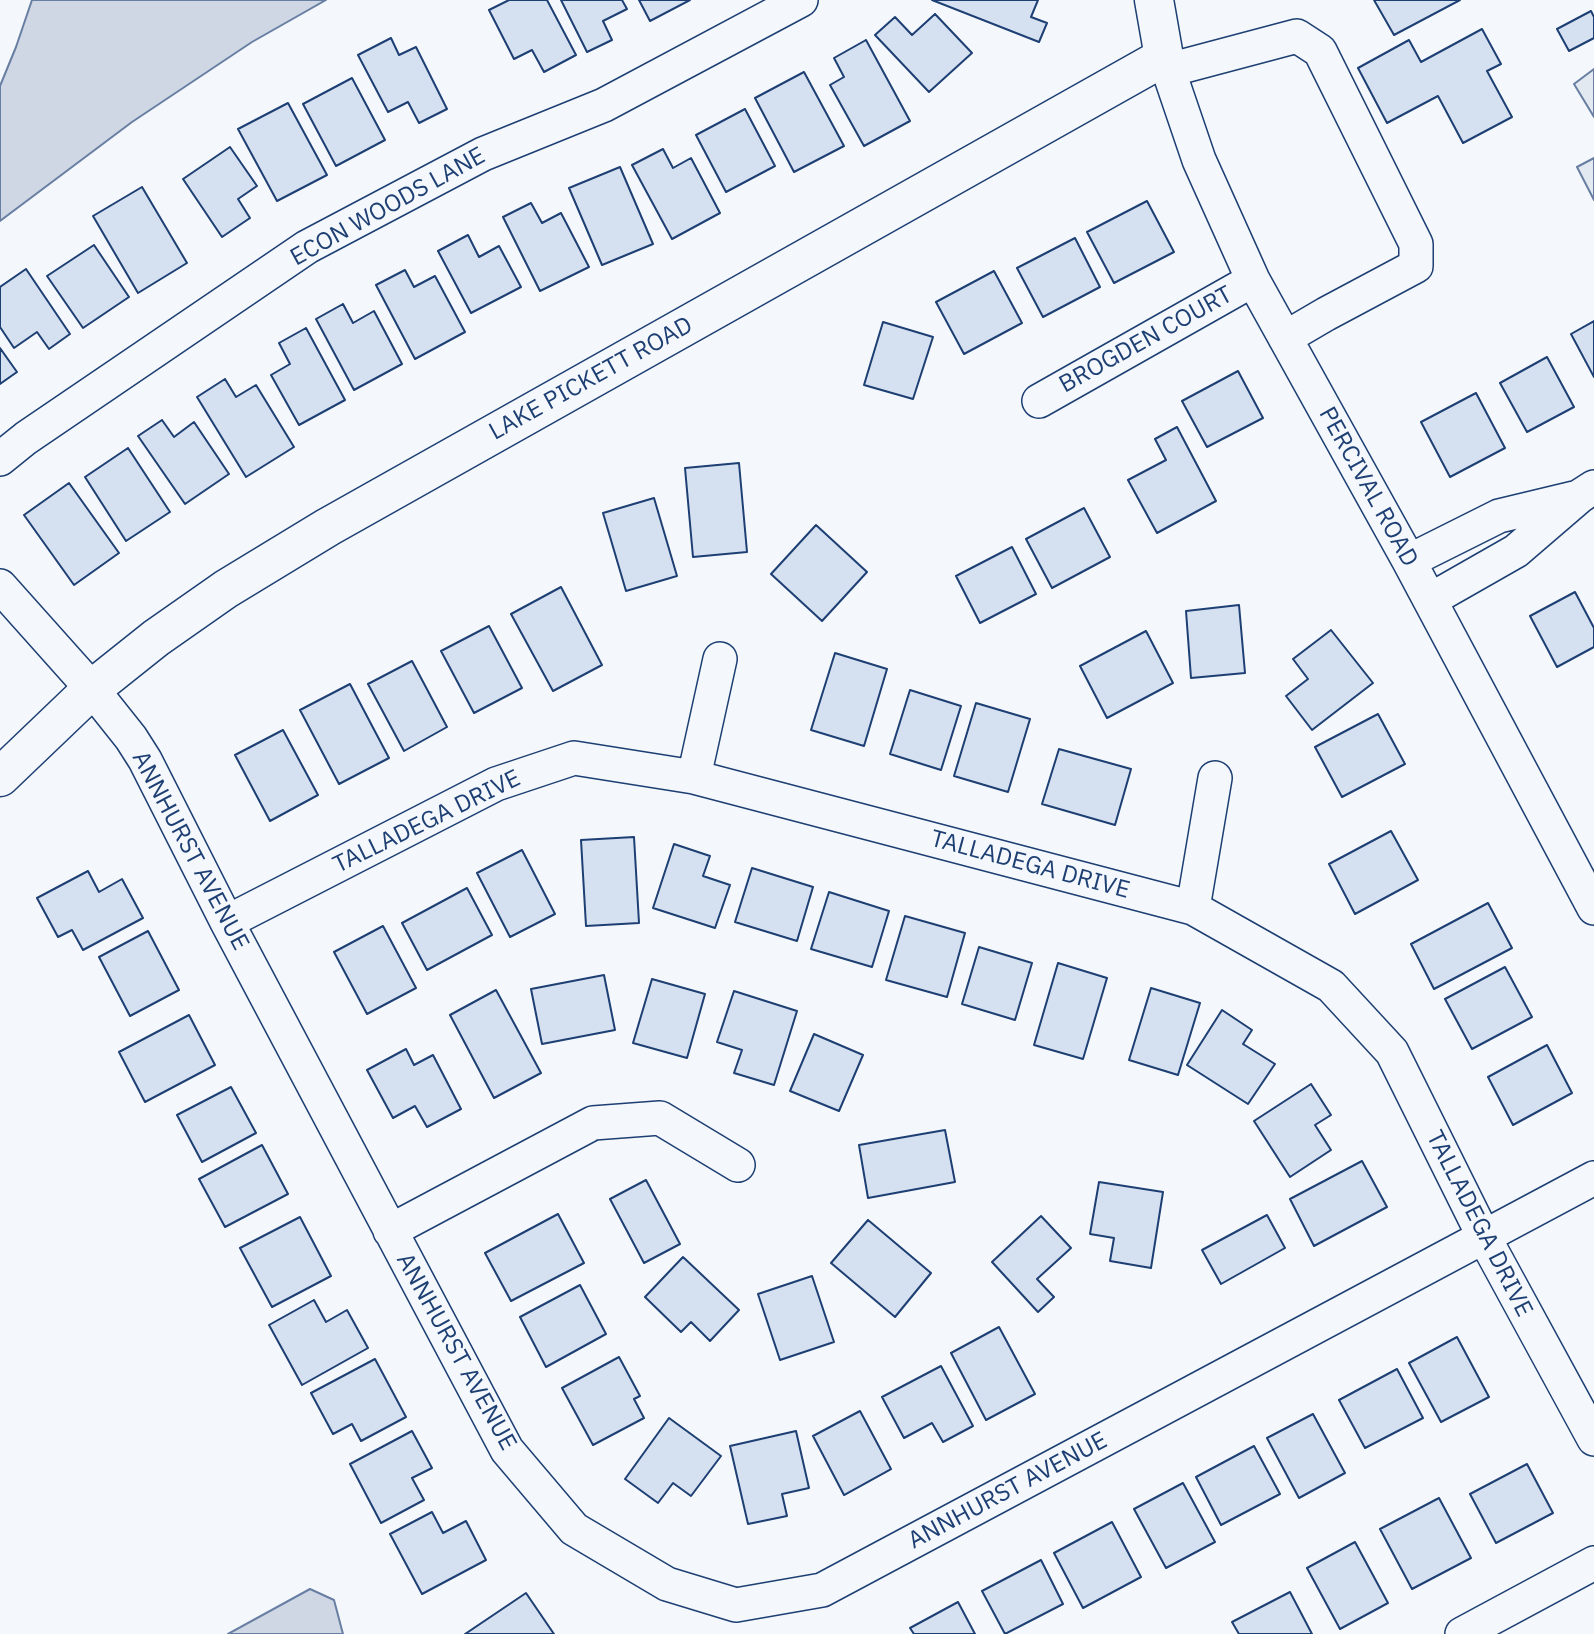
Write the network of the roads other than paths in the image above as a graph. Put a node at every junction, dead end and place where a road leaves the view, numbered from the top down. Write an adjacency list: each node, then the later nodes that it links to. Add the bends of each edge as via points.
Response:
1 (801, 0): 7 (street, ECON WOODS LANE, via 604,105 483,154 307,247)
2 (1154, 0): 3 (main road)
3 (1166, 63): 4 (street, PERCIVAL ROAD, via 1199,160); 5 (street, via 1297,36 1320,51 1416,244 1416,267); 13 (main road, LAKE PICKETT ROAD, via 328,527 206,602)
4 (1253, 280): 5 (street, PERCIVAL ROAD); 6 (street, BROGDEN COURT)
5 (1285, 338): 9 (street, PERCIVAL ROAD)
6 (1039, 401)
7 (0, 459)
8 (1587, 492): 9 (street, via 1499,516); 11 (street, via 1516,551)
9 (1409, 561): 11 (street, PERCIVAL ROAD)
10 (0, 586): 13 (street, ANNHURST AVENUE)
11 (1430, 600): 18 (street, PERCIVAL ROAD)
12 (720, 659): 15 (street)
13 (92, 690): 14 (main road, LAKE PICKETT ROAD); 19 (street, ANNHURST AVENUE, via 145,760)
14 (0, 777)
15 (694, 777): 17 (street, TALLADEGA DRIVE); 19 (street, TALLADEGA DRIVE, via 574,758 496,784)
16 (1215, 778): 17 (street)
17 (1193, 908): 23 (street, TALLADEGA DRIVE, via 1331,986 1392,1052)
18 (1594, 908)
19 (227, 922): 22 (street, ANNHURST AVENUE)
20 (738, 1165): 22 (street, via 660,1118 593,1123)
21 (1594, 1178): 23 (street, ANNHURST AVENUE)
22 (390, 1231): 26 (street, ANNHURST AVENUE, via 506,1450 575,1529)
23 (1484, 1237): 24 (street, TALLADEGA DRIVE); 26 (street, ANNHURST AVENUE, via 822,1590)
24 (1594, 1439)
25 (1594, 1563): 27 (street)
26 (735, 1620)
27 (1462, 1634)

